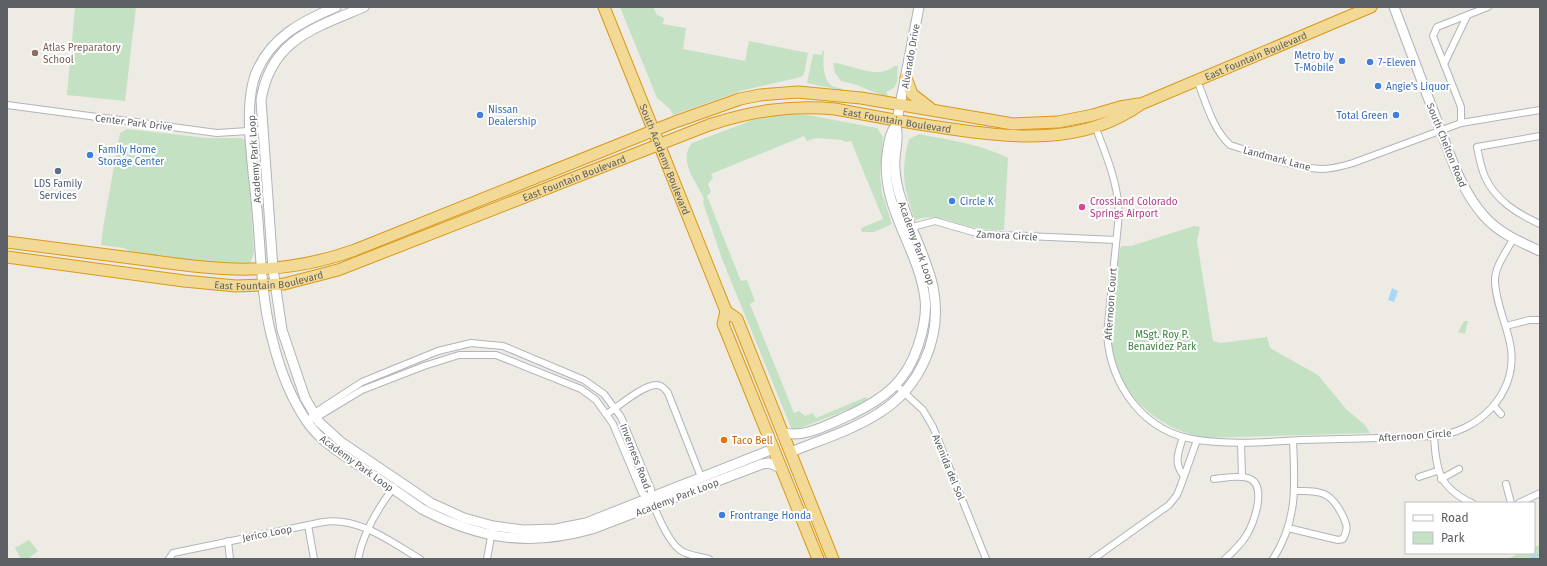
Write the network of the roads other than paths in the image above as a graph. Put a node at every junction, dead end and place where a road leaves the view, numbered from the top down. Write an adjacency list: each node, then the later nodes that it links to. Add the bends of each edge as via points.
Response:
1 (336, 7): 23 (street, Academy Park Loop, via 293,27 268,52 256,73 252,88)
2 (364, 7): 20 (street, Academy Park Loop, via 298,36 282,50 263,87 260,100)
3 (604, 7): 21 (highway, South Academy Boulevard)
4 (919, 7): 10 (street, Alvarado Drive)
5 (1371, 7): 11 (highway, East Fountain Boulevard)
6 (1394, 7): 22 (street, South Chelton Road)
7 (1488, 7): 8 (street)
8 (1467, 16): 9 (street); 9 (street, via 1437,27 1433,36)
9 (1444, 64): 18 (street, via 1461,107)
10 (906, 78): 14 (street, Alvarado Drive); 16 (highway, via 912,94)
11 (1197, 80): 12 (highway, East Fountain Boulevard); 22 (street, Landmark Lane, via 1216,127 1222,138 1230,145 1308,167 1322,169 1342,166)
12 (1141, 104): 16 (highway, East Fountain Boulevard, via 1078,119 1036,124 1009,124); 19 (highway, East Fountain Boulevard, via 1124,116)
13 (7, 105): 23 (street, Center Park Drive, via 217,133)
14 (900, 105): 16 (highway, East Fountain Boulevard); 17 (street, Academy Park Loop); 21 (highway, East Fountain Boulevard, via 819,92 777,93 740,99)
15 (1540, 110): 18 (street, Landmark Lane)
16 (934, 111)
17 (896, 123): 19 (highway, East Fountain Boulevard, via 1014,137 1046,136); 25 (highway, East Fountain Boulevard, via 835,109 778,108 726,119); 27 (street, Academy Park Loop, via 899,135 895,157 896,177); 28 (street, Academy Park Loop, via 890,134 886,170 892,206)
18 (1461, 123): 22 (street, Landmark Lane)
19 (1095, 126): 30 (street, Afternoon Court, via 1116,185)
20 (262, 130): 23 (street, Center Park Drive); 34 (street, Academy Park Loop)
21 (653, 130): 25 (highway, South Academy Boulevard); 34 (highway, East Fountain Boulevard, via 339,256 302,265)
22 (1440, 130): 29 (street, South Chelton Road, via 1467,194 1489,221)
23 (251, 132): 34 (street, Academy Park Loop)
24 (1540, 136): 26 (street, via 1477,147 1484,176 1494,190 1512,210)
25 (660, 145): 35 (highway, East Fountain Boulevard, via 338,270 308,279); 37 (highway, South Academy Boulevard)
26 (1540, 224)
27 (911, 227): 28 (street, Zamora Circle); 30 (street, Zamora Circle, via 935,221 980,234); 42 (street, Academy Park Loop, via 931,277 936,312 928,355)
28 (902, 231): 41 (street, Academy Park Loop, via 922,281 925,314 915,354)
29 (1513, 239): 32 (street, South Chelton Road); 39 (street, Afternoon Circle, via 1498,268 1495,281)
30 (1116, 240): 51 (street, Afternoon Court, via 1106,335 1115,374 1129,401 1138,410 1158,426)
31 (7, 242): 34 (highway, East Fountain Boulevard, via 206,268)
32 (1540, 252)
33 (7, 257): 36 (highway, East Fountain Boulevard, via 184,281 236,286)
34 (267, 269): 35 (street, Academy Park Loop); 36 (street, Academy Park Loop)
35 (275, 284): 36 (highway, East Fountain Boulevard); 47 (street, Academy Park Loop, via 288,354)
36 (263, 285): 48 (street, Academy Park Loop, via 268,322 276,352 289,388)
37 (726, 312): 40 (highway, South Academy Boulevard, via 723,324); 49 (highway, South Academy Boulevard, via 737,319)
38 (1540, 320): 39 (street)
39 (1506, 326): 43 (street, Afternoon Circle, via 1511,349 1509,375)
40 (740, 365): 55 (highway, South Academy Boulevard); 56 (highway, via 754,383 778,442)
41 (896, 385): 42 (street, Avenida del Sol); 49 (street, Academy Park Loop, via 879,400 801,435)
42 (904, 393): 56 (street, Academy Park Loop, via 870,418); 91 (street, Avenida del Sol, via 923,410 933,427)
43 (1494, 406): 46 (street); 50 (street, Afternoon Circle, via 1465,429)
44 (615, 408): 45 (street); 47 (street, Inverness Road, via 597,388 563,371 503,346 471,343 438,351 362,382 341,394); 61 (street, via 646,388 657,385 665,389); 72 (street, Inverness Road, via 621,417)
45 (607, 414): 47 (street, Inverness Road, via 596,400 581,389 496,355 475,354 444,359 362,390); 72 (street, Inverness Road, via 642,492)
46 (1502, 414)
47 (315, 416): 48 (street, Inverness Road); 66 (street, Academy Park Loop, via 341,442)
48 (308, 423): 68 (street, Academy Park Loop, via 326,443)
49 (782, 432): 56 (highway, South Academy Boulevard)
50 (1434, 436): 53 (street, Afternoon Circle); 59 (street)
51 (1183, 437): 52 (street, Afternoon Court); 60 (street, via 1176,460)
52 (1197, 440): 54 (street, Afternoon Court); 60 (street)
53 (1293, 441): 54 (street, Afternoon Court); 69 (street)
54 (1241, 443): 62 (street)
55 (773, 449): 57 (highway, South Academy Boulevard); 61 (street, Academy Park Loop); 89 (highway, via 787,462)
56 (790, 452): 90 (highway, South Academy Boulevard)
57 (781, 468): 72 (street, Academy Park Loop, via 762,464); 88 (highway, South Academy Boulevard)
58 (1459, 469): 65 (street)
59 (1437, 471): 63 (street); 65 (street)
60 (1183, 475): 92 (street, via 1177,495 1169,505)
61 (701, 477): 72 (street, Academy Park Loop)
62 (1242, 477): 64 (street); 93 (street, via 1256,483 1259,488 1258,501 1247,534)
63 (1419, 477)
64 (1214, 479)
65 (1442, 479): 71 (street)
66 (399, 481): 68 (street); 76 (street, Academy Park Loop, via 452,513)
67 (1506, 484): 73 (street)
68 (392, 489): 78 (street); 79 (street, Academy Park Loop, via 436,516 463,528)
69 (1295, 491): 77 (street); 77 (street, via 1325,494 1332,500 1346,524 1346,532 1343,539 1338,540)
70 (1540, 493): 74 (street)
71 (1458, 500)
72 (652, 501): 76 (street, Academy Park Loop, via 565,528 523,530); 79 (street, Academy Park Loop, via 606,524 564,536 527,540); 87 (street, via 668,536 676,546 685,553)
73 (1511, 502)
74 (1521, 502)
75 (308, 525): 78 (street, Jerico Loop, via 341,521); 80 (street, Jerico Loop); 83 (street)
76 (493, 526): 79 (street)
77 (1288, 528): 94 (street)
78 (368, 529): 84 (street); 85 (street, Jerico Loop)
79 (491, 536): 86 (street)
80 (228, 541): 81 (street, Jerico Loop, via 173,553); 82 (street)
81 (169, 559)
82 (230, 559)
83 (314, 559)
84 (358, 559)
85 (420, 559)
86 (487, 559)
87 (709, 559)
88 (818, 559)
89 (826, 559)
90 (833, 559)
91 (986, 559)
92 (1093, 559)
93 (1225, 559)
94 (1273, 559)

